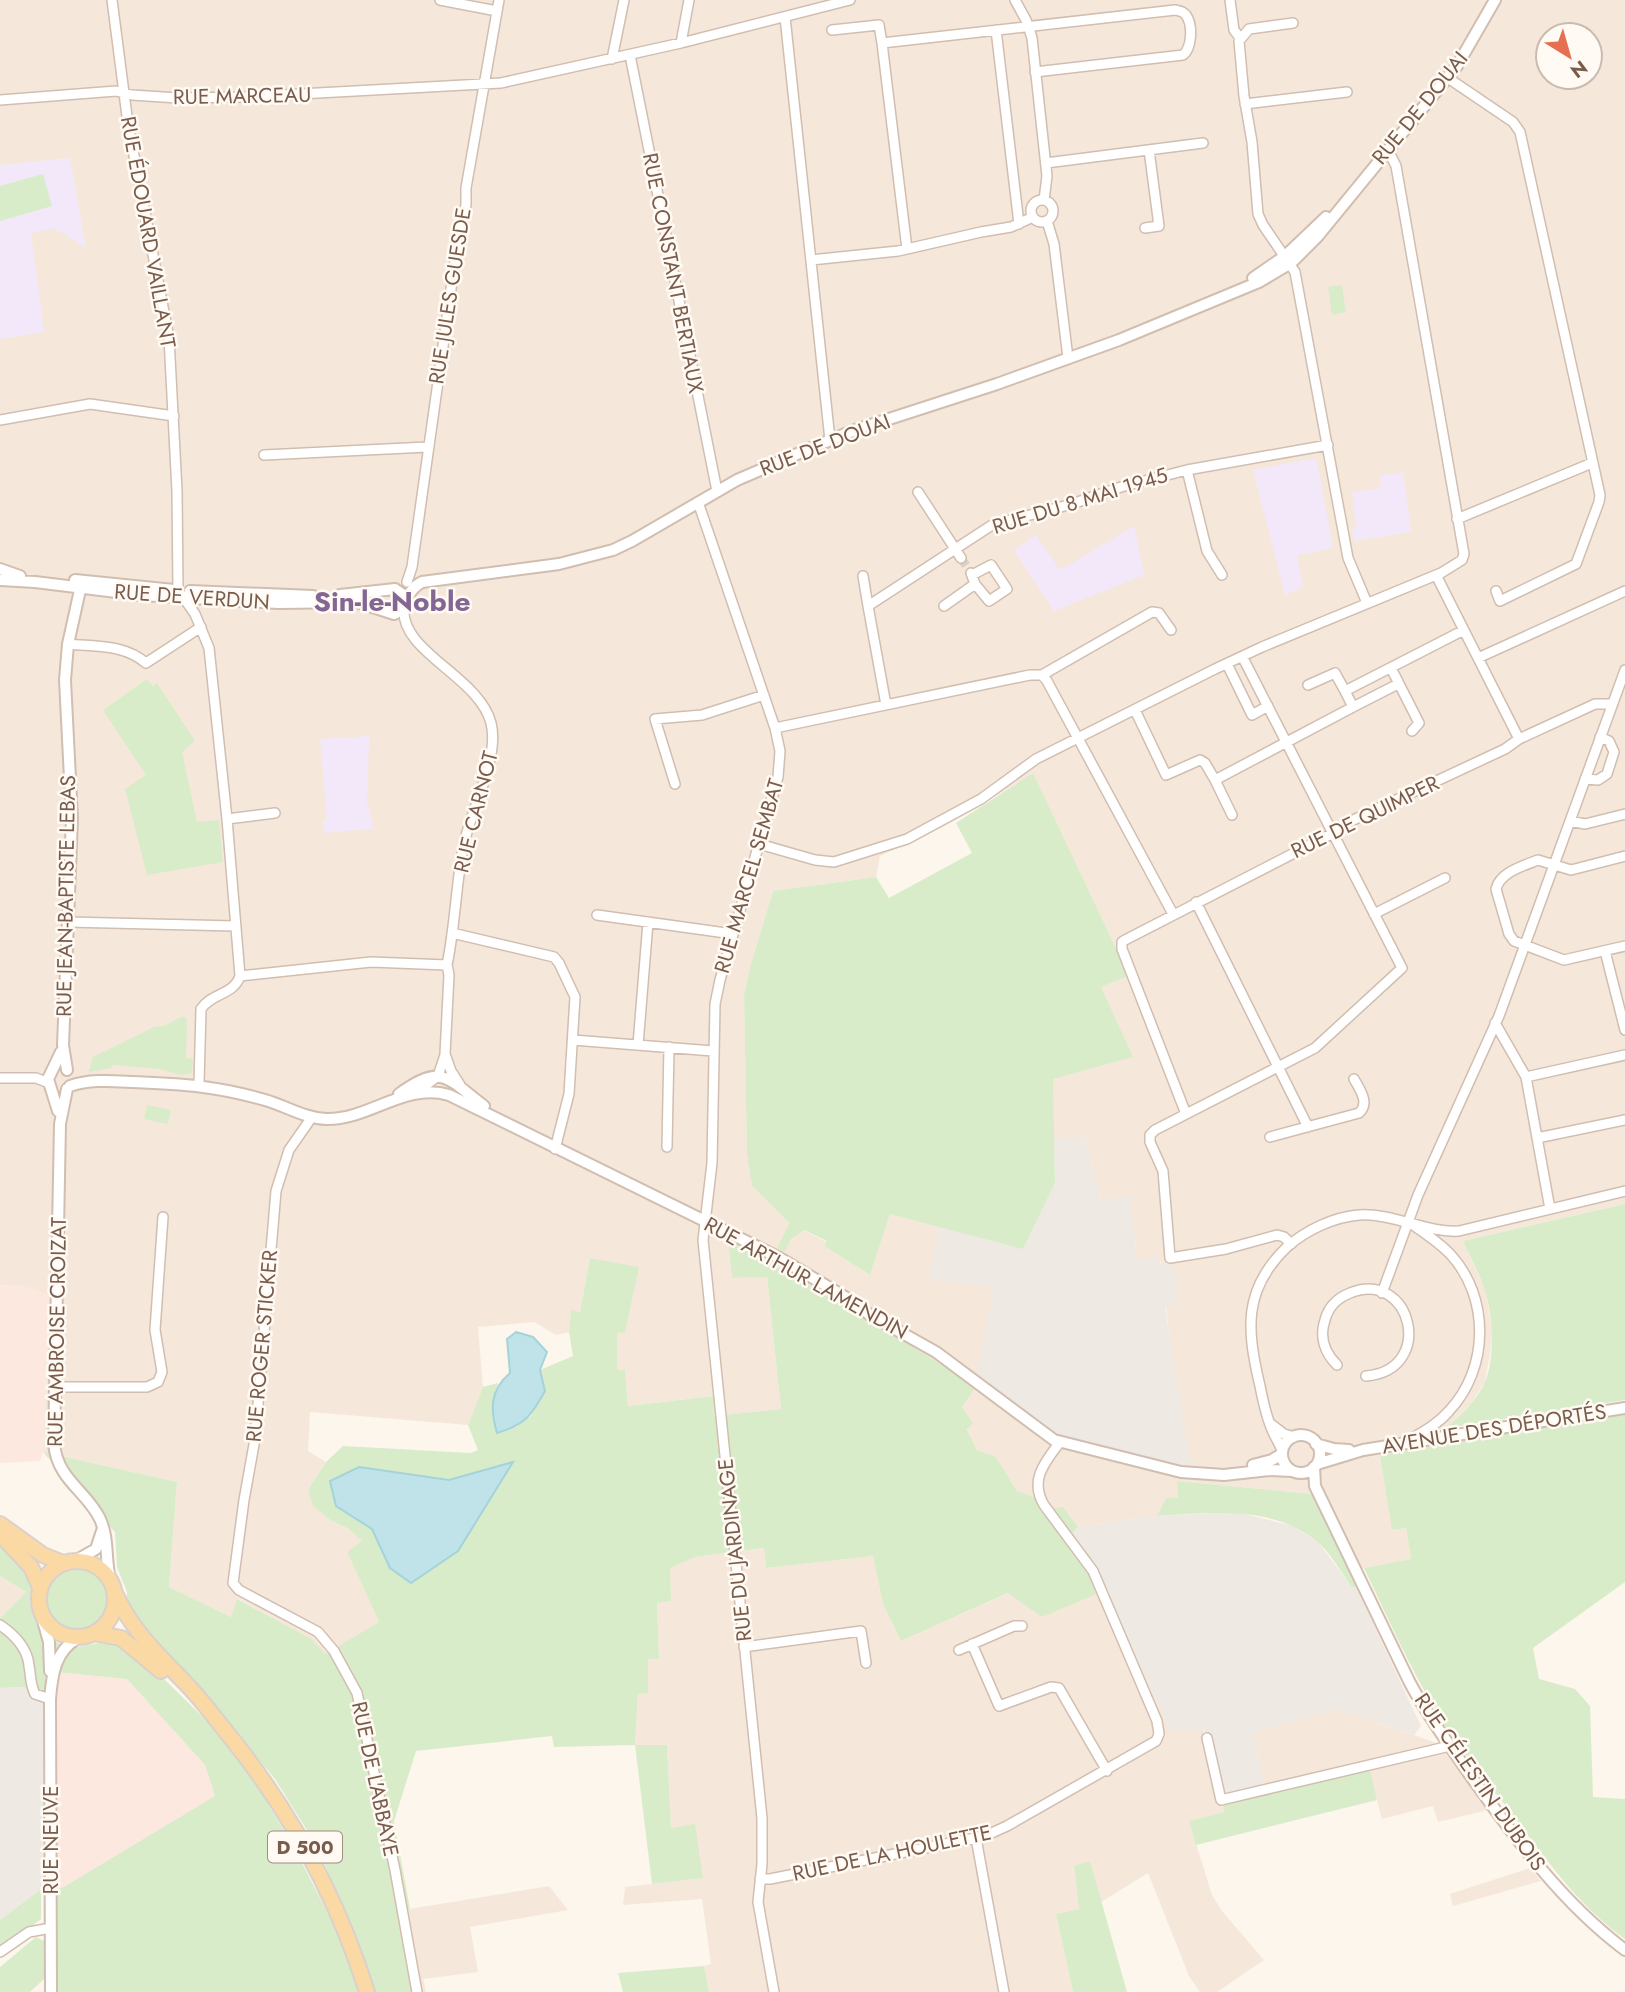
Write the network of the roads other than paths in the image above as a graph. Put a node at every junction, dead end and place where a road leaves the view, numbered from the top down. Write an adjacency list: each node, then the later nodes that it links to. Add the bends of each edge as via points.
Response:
1 (112, 0): 25 (street, RUE ÉDOUARD VAILLANT)
2 (440, 0): 10 (street)
3 (499, 0): 10 (street, RUE JULES GUESDE)
4 (624, 0): 20 (street)
5 (689, 0): 17 (street)
6 (850, 0): 11 (street, RUE MARCEAU)
7 (1015, 0): 13 (street)
8 (1230, 0): 16 (street, via 1234,30)
9 (1495, 0): 22 (street, RUE DE DOUAI)
10 (497, 11): 23 (street, RUE JULES GUESDE)
11 (785, 17): 17 (street, RUE MARCEAU); 39 (street)
12 (1293, 23): 16 (street, via 1254,28)
13 (1028, 26): 15 (street); 21 (street); 21 (street, via 1175,9 1186,14 1189,51 1179,57)
14 (832, 30): 18 (street, via 879,25)
15 (996, 30): 18 (street); 35 (street)
16 (1240, 38): 27 (street)
17 (681, 43): 19 (street, RUE MARCEAU)
18 (881, 43): 37 (street)
19 (630, 55): 20 (street, RUE MARCEAU); 49 (street, RUE CONSTANT BERTIAUX)
20 (612, 59): 23 (street, RUE MARCEAU)
21 (1035, 72): 31 (street)
22 (1448, 78): 30 (street, RUE DE DOUAI); 47 (street, via 1520,131)
23 (484, 84): 25 (street, RUE MARCEAU, via 230,97); 45 (street, RUE JULES GUESDE)
24 (1347, 92): 27 (street)
25 (124, 94): 26 (street, RUE MARCEAU); 41 (street, RUE ÉDOUARD VAILLANT, via 169,338)
26 (0, 100)
27 (1245, 104): 38 (street, via 1258,214)
28 (1203, 143): 29 (street)
29 (1149, 150): 31 (street); 36 (street, via 1159,226)
30 (1388, 150): 38 (street, RUE DE DOUAI); 52 (street, via 1396,166)
31 (1046, 163): 32 (street)
32 (1044, 200): 33 (street, via 1032,206); 34 (street, via 1053,209)
33 (1033, 217): 34 (street); 35 (street)
34 (1046, 221): 40 (street, via 1054,244)
35 (1019, 224): 37 (street)
36 (1144, 228)
37 (907, 249): 39 (street)
38 (1288, 259): 40 (street, RUE DE DOUAI, via 1220,298); 44 (street, via 1296,277)
39 (811, 261): 43 (street)
40 (1068, 358): 43 (street, RUE DE DOUAI)
41 (174, 416): 42 (street, via 90,404); 67 (street, RUE ÉDOUARD VAILLANT)
42 (0, 420)
43 (830, 440): 49 (street, RUE DE DOUAI)
44 (1328, 445): 48 (street, RUE DU 8 MAI 1945); 68 (street, via 1348,558)
45 (428, 447): 46 (street); 62 (street, RUE JULES GUESDE)
46 (264, 455)
47 (1592, 462): 52 (street); 65 (street, via 1600,502 1576,564 1500,601)
48 (1187, 470): 53 (street, RUE DU 8 MAI 1945, via 992,525); 56 (street, via 1207,551)
49 (717, 491): 51 (street, RUE DE DOUAI)
50 (918, 492): 53 (street)
51 (698, 502): 61 (street, RUE DE DOUAI, via 632,541 597,555 548,566); 86 (street, RUE MARCEL SEMBAT)
52 (1457, 519): 57 (street, via 1464,554 1460,562)
53 (955, 549): 54 (street); 70 (street, RUE DU 8 MAI 1945)
54 (961, 558)
55 (5, 571): 63 (street, RUE DE VERDUN)
56 (1222, 575)
57 (1436, 575): 68 (street); 75 (street)
58 (863, 576): 70 (street)
59 (973, 577): 71 (street)
60 (0, 580): 63 (street, RUE DE VERDUN)
61 (430, 580): 62 (street, RUE DE DOUAI); 69 (street, via 413,586)
62 (407, 582): 64 (street, RUE DE DOUAI)
63 (81, 585): 67 (street, RUE DE VERDUN); 76 (street, RUE JEAN-BAPTISTE LEBAS)
64 (391, 589): 67 (street, RUE DE VERDUN, via 334,596); 69 (street, via 400,592); 72 (street, via 380,600)
65 (1496, 591)
66 (1625, 591): 78 (street)
67 (181, 594): 72 (street, RUE DE VERDUN, via 278,603 357,602); 73 (street)
68 (1367, 603): 77 (street)
69 (404, 604): 72 (street, via 396,614); 118 (street, RUE CARNOT, via 404,621 412,637 476,694 492,727 492,750 464,844)
70 (868, 606): 88 (street)
71 (944, 606)
72 (384, 611)
73 (201, 627): 76 (street, via 146,663 121,649); 104 (street, via 210,655)
74 (1171, 630): 82 (street, via 1158,613 1149,613)
75 (1464, 630): 78 (street); 80 (street)
76 (68, 644): 115 (street, RUE JEAN-BAPTISTE LEBAS, via 65,680 72,818)
77 (1243, 658): 79 (street); 89 (street)
78 (1478, 658): 95 (street)
79 (1227, 664): 89 (street, via 1252,715); 91 (street)
80 (1391, 668): 83 (street); 85 (street)
81 (1625, 670): 87 (street)
82 (1042, 676): 88 (street); 94 (street)
83 (1398, 684): 90 (street); 93 (street, via 1419,723)
84 (1308, 685): 85 (street, via 1335,673)
85 (1345, 691): 90 (street)
86 (764, 695): 92 (street, RUE MARCEL SEMBAT); 100 (street, via 702,715 655,719)
87 (1618, 697): 95 (street, RUE DE QUIMPER); 96 (street)
88 (886, 705): 92 (street)
89 (1268, 706): 97 (street)
90 (1353, 707): 97 (street)
91 (1135, 710): 94 (street); 99 (street, via 1166,775 1200,760)
92 (775, 728): 107 (street, RUE MARCEL SEMBAT, via 780,770)
93 (1412, 731)
94 (1077, 738): 107 (street, via 974,803 900,842 834,862); 112 (street)
95 (1520, 739): 106 (street, RUE DE QUIMPER)
96 (1605, 739): 98 (street); 98 (street, via 1614,752 1607,774 1598,780)
97 (1286, 743): 99 (street); 106 (street)
98 (1585, 779): 105 (street)
99 (1214, 780): 103 (street)
100 (675, 784)
101 (275, 813): 104 (street)
102 (1625, 814): 105 (street, via 1585,824)
103 (1232, 815)
104 (227, 819): 117 (street)
105 (1570, 821): 109 (street)
106 (1333, 833): 111 (street, RUE DE QUIMPER); 113 (street)
107 (759, 844): 119 (street, RUE MARCEL SEMBAT)
108 (1625, 856): 109 (street, via 1571,870)
109 (1555, 865): 120 (street); 120 (street, via 1538,860 1497,884 1510,936)
110 (1445, 878): 113 (street)
111 (1196, 902): 112 (street, RUE DE QUIMPER); 134 (street)
112 (1173, 914): 148 (street, RUE DE QUIMPER, via 1122,942 1122,949)
113 (1374, 914): 134 (street, via 1402,968 1319,1046)
114 (597, 915): 116 (street)
115 (68, 922): 117 (street); 128 (street, RUE JEAN-BAPTISTE LEBAS)
116 (648, 922): 119 (street); 129 (street)
117 (235, 926): 124 (street)
118 (452, 933): 123 (street, RUE CARNOT); 127 (street, via 557,960 575,993)
119 (733, 934): 131 (street, RUE MARCEL SEMBAT, via 715,1004)
120 (1525, 946): 122 (street, via 1564,960); 125 (street)
121 (1625, 946): 122 (street)
122 (1605, 951): 126 (street)
123 (447, 965): 124 (street, via 371,962); 132 (street, RUE CARNOT)
124 (240, 976): 142 (street, via 231,989 208,1000 201,1009)
125 (1495, 1023): 138 (street); 162 (street)
126 (1625, 1030)
127 (573, 1040): 129 (street); 157 (street, via 569,1098)
128 (63, 1045): 135 (street, RUE JEAN-BAPTISTE LEBAS); 136 (street, RUE JEAN-BAPTISTE LEBAS)
129 (638, 1045): 130 (street)
130 (669, 1048): 131 (street); 156 (street)
131 (713, 1051): 161 (street, RUE MARCEL SEMBAT, via 712,1163)
132 (445, 1054): 137 (street); 145 (street, RUE CARNOT)
133 (1625, 1055): 138 (street)
134 (1278, 1067): 148 (street); 153 (street)
135 (52, 1071): 136 (street); 143 (street)
136 (68, 1071): 141 (street); 144 (street)
137 (438, 1076): 145 (street); 146 (street); 147 (street, via 422,1080)
138 (1525, 1077): 155 (street)
139 (0, 1078): 143 (street, via 36,1078)
140 (1354, 1079): 153 (street, via 1365,1102 1362,1111)
141 (104, 1081): 142 (street); 144 (street)
142 (199, 1084): 149 (street, via 261,1098)
143 (50, 1085): 144 (street, via 60,1091); 152 (street, RUE AMBROISE CROIZAT)
144 (69, 1087): 152 (street, RUE AMBROISE CROIZAT)
145 (462, 1087): 150 (street)
146 (415, 1093): 147 (street); 150 (street, via 449,1095)
147 (391, 1100): 149 (street, via 348,1117)
148 (1186, 1114): 163 (street, via 1150,1135 1162,1167 1170,1258 1226,1250 1277,1235)
149 (312, 1117): 184 (street, RUE ROGER STICKER, via 289,1150 276,1191 256,1439)
150 (500, 1118): 157 (street, RUE ARTHUR LAMENDIN)
151 (1625, 1119): 155 (street)
152 (60, 1124): 167 (street, RUE AMBROISE CROIZAT)
153 (1308, 1127): 154 (street)
154 (1270, 1137)
155 (1537, 1138): 159 (street)
156 (667, 1147)
157 (555, 1149): 161 (street, RUE ARTHUR LAMENDIN)
158 (1625, 1191): 159 (street)
159 (1550, 1209): 162 (street, via 1459,1231)
160 (163, 1217): 167 (street, via 155,1330 162,1371 158,1382 147,1387)
161 (705, 1220): 171 (street, RUE ARTHUR LAMENDIN, via 778,1257 936,1352); 193 (street, RUE DU JARDINAGE)
162 (1409, 1222): 163 (street, via 1367,1215 1348,1217); 164 (street); 173 (street, via 1441,1245 1460,1267 1475,1296 1480,1325 1476,1362 1459,1399 1434,1425)
163 (1291, 1244): 169 (street, via 1263,1279 1250,1320 1251,1349)
164 (1382, 1293): 165 (street, via 1353,1292 1329,1310 1323,1339); 166 (street, via 1396,1301 1405,1314 1409,1337 1395,1365)
165 (1337, 1365)
166 (1366, 1376)
167 (55, 1387): 181 (street, RUE AMBROISE CROIZAT, via 58,1464)
168 (1625, 1408): 173 (street, AVENUE DES DÉPORTÉS)
169 (1270, 1423): 170 (street); 175 (street)
170 (1294, 1437): 172 (street, via 1306,1436); 175 (street)
171 (1060, 1442): 178 (street, via 1169,1469); 200 (street, RUE DE LA HOULETTE, via 1040,1471 1038,1493 1093,1572 1159,1729 1153,1744)
172 (1316, 1444): 174 (street, AVENUE DES DÉPORTÉS); 176 (street, via 1320,1454)
173 (1402, 1444): 174 (street, AVENUE DES DÉPORTÉS)
174 (1363, 1450): 176 (street, AVENUE DES DÉPORTÉS)
175 (1282, 1452): 177 (street, via 1285,1464); 178 (street, via 1264,1463)
176 (1316, 1466): 177 (street, via 1305,1473); 179 (street, RUE CÉLESTIN DUBOIS, via 1315,1486)
177 (1294, 1472): 178 (street); 179 (street, RUE CÉLESTIN DUBOIS)
178 (1209, 1474)
179 (1329, 1515): 199 (street, RUE CÉLESTIN DUBOIS, via 1416,1694)
180 (0, 1524): 183 (main road, via 43,1555)
181 (102, 1525): 183 (street, via 96,1549); 185 (street, RUE AMBROISE CROIZAT)
182 (0, 1534): 186 (main road, via 35,1573)
183 (69, 1562): 185 (main road, via 97,1567); 186 (main road, via 49,1573)
184 (233, 1583): 208 (street, RUE DE L'ABBAYE, via 318,1632 357,1693)
185 (112, 1586): 190 (main road, via 110,1619); 197 (main road, D 500, via 133,1627)
186 (40, 1587): 187 (main road)
187 (43, 1616): 191 (main road, via 57,1632); 196 (street, RUE NEUVE)
188 (0, 1625): 196 (street, via 25,1651 35,1693 41,1698)
189 (1022, 1626): 192 (street)
190 (94, 1633): 191 (main road); 197 (main road, D 500, via 126,1641)
191 (78, 1637): 196 (street, RUE NEUVE, via 60,1653)
192 (972, 1644): 194 (street); 200 (street, via 999,1706 1059,1688)
193 (744, 1647): 195 (street, via 861,1631); 202 (street, RUE DU JARDINAGE, via 762,1825)
194 (959, 1650)
195 (866, 1663)
196 (51, 1693): 203 (street, RUE NEUVE)
197 (215, 1718): 207 (main road, D 500, via 298,1835 340,1916)
198 (1208, 1738): 199 (street, via 1221,1800)
199 (1450, 1746): 204 (street, RUE CÉLESTIN DUBOIS, via 1547,1876 1586,1918)
200 (1107, 1771): 201 (street, RUE DE LA HOULETTE, via 1000,1830)
201 (976, 1838): 202 (street, RUE DE LA HOULETTE); 210 (street)
202 (760, 1880): 209 (street, RUE DU JARDINAGE, via 759,1908)
203 (51, 1928): 205 (street, via 29,1932); 206 (street, RUE NEUVE)
204 (1625, 1950)
205 (0, 1952)
206 (51, 1992)
207 (367, 1992)
208 (417, 1992)
209 (774, 1992)
210 (1004, 1992)

